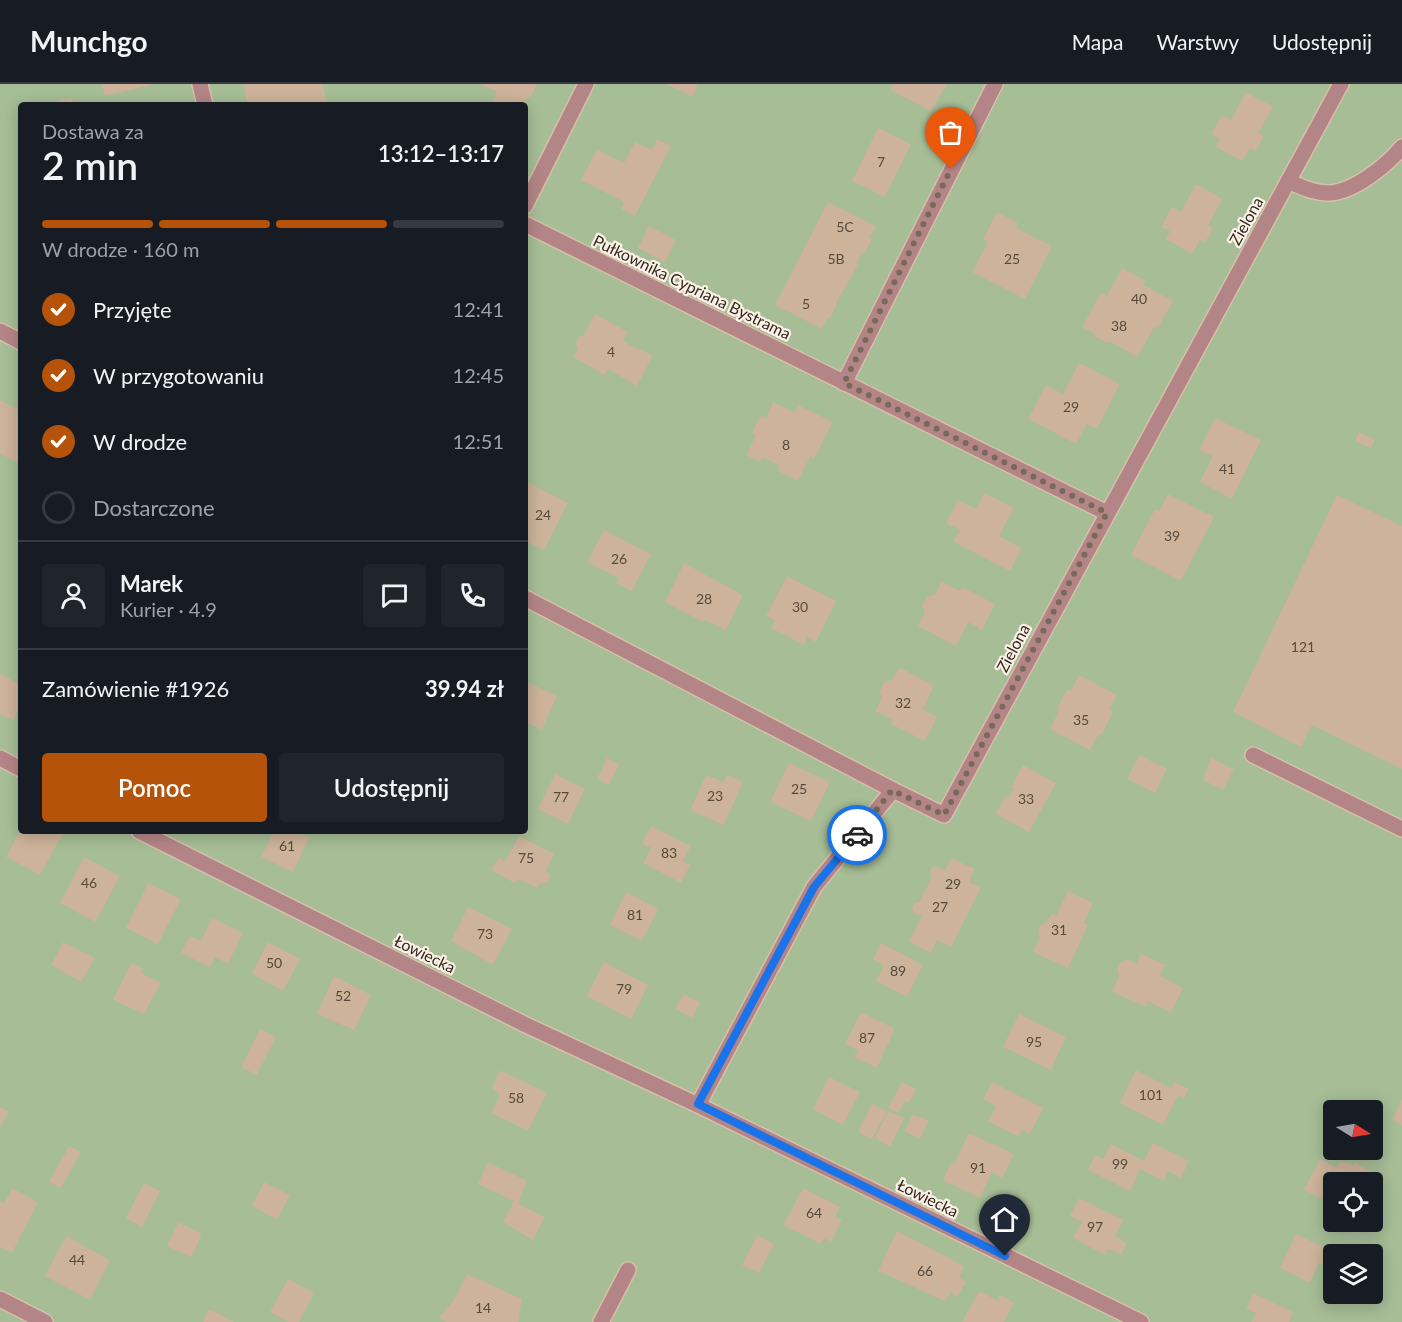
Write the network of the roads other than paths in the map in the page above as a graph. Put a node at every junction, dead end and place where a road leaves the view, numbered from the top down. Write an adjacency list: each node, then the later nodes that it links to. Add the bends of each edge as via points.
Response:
1 (200, 84): 5 (street)
2 (586, 84): 8 (street)
3 (994, 84): 12 (street)
4 (1341, 84): 7 (street, Zielona)
5 (205, 102)
6 (1402, 147): 7 (street, via 1382,168 1348,188 1330,193 1310,191)
7 (1288, 180): 13 (street, Zielona)
8 (528, 200)
9 (528, 225): 12 (street, Pułkownika Cypriana Bystrama)
10 (0, 331): 11 (street)
11 (18, 340)
12 (844, 383): 13 (street, Pułkownika Cypriana Bystrama)
13 (1107, 513): 18 (street, Zielona, via 944,815)
14 (528, 600): 18 (street, Zielona)
15 (1253, 756): 19 (street)
16 (0, 758): 17 (street)
17 (18, 767)
18 (892, 790): 21 (street, via 814,887)
19 (1402, 829)
20 (145, 834): 21 (street, Łowiecka, via 525,1024)
21 (698, 1104): 26 (street, Łowiecka)
22 (628, 1270): 25 (street)
23 (0, 1299): 24 (street)
24 (45, 1322)
25 (601, 1322)
26 (1141, 1322)

